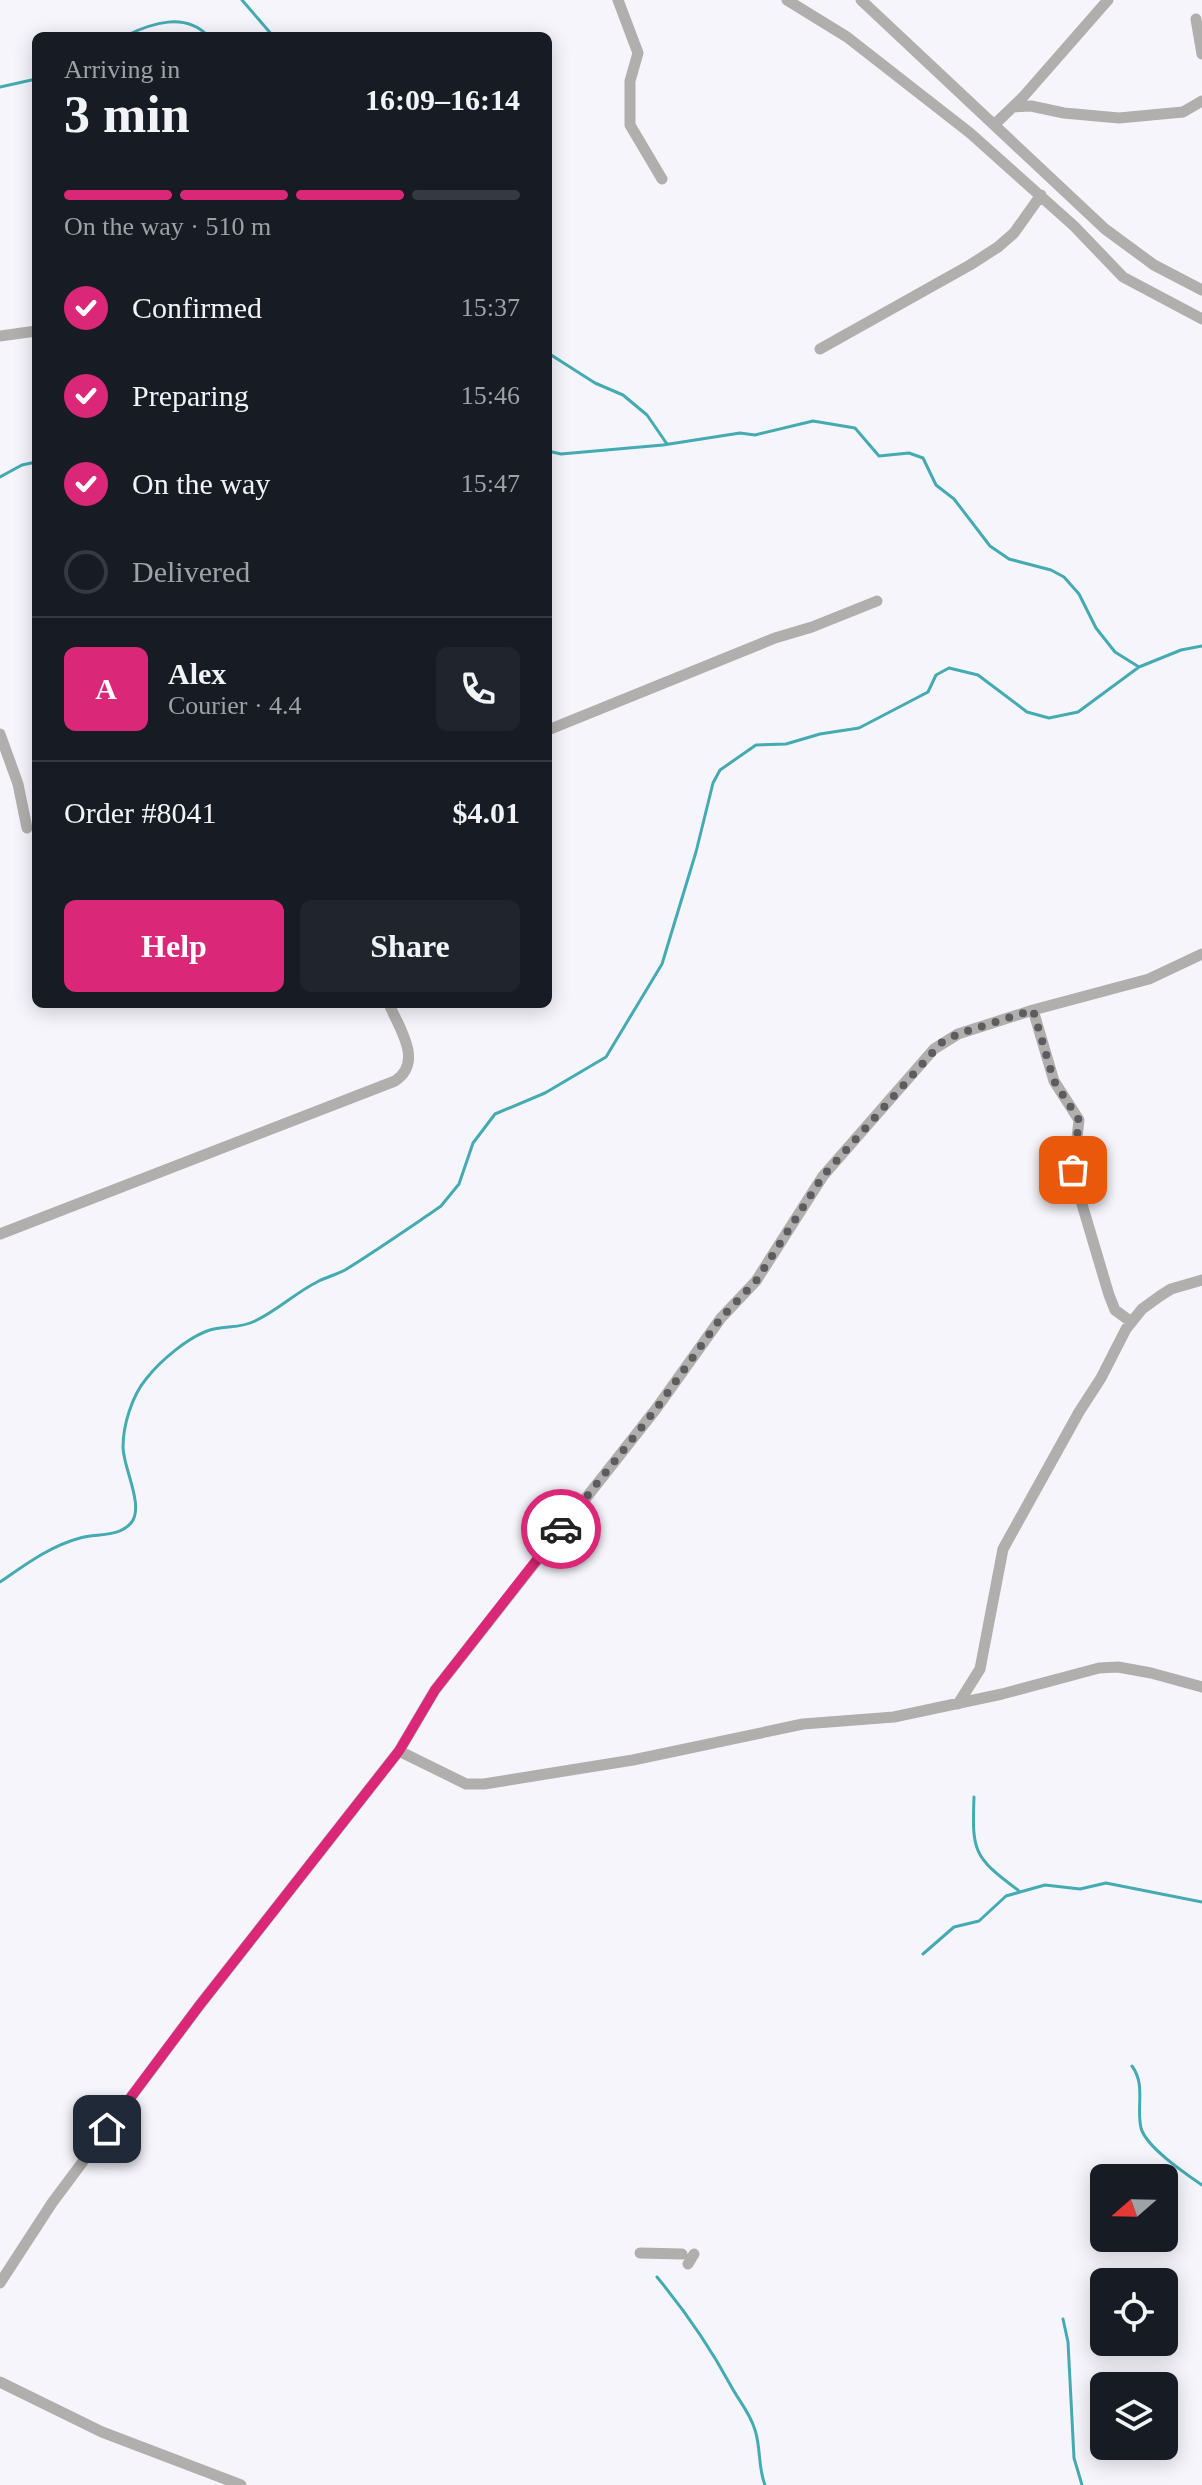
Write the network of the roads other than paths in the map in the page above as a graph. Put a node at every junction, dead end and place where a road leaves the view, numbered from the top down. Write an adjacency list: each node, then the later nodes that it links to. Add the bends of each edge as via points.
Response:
1 (618, 0): 10 (street, via 638,53 630,81 630,125)
2 (787, 0): 11 (street, via 912,86)
3 (861, 0): 9 (street)
4 (1108, 0): 8 (street)
5 (1196, 19): 6 (street)
6 (1202, 54)
7 (1202, 101): 8 (street, via 1183,112 1119,118)
8 (1013, 107): 9 (street)
9 (994, 125): 12 (street, via 1120,242)
10 (662, 179)
11 (1041, 195): 13 (street, via 1123,277); 16 (street, via 998,247)
12 (1202, 290)
13 (1202, 319)
14 (32, 332): 15 (street)
15 (0, 336)
16 (820, 349)
17 (877, 601): 18 (street)
18 (552, 728)
19 (0, 734): 20 (street)
20 (27, 828)
21 (1202, 954): 23 (street, via 1149,979)
22 (391, 1008): 24 (street, via 408,1049 404,1076)
23 (1033, 1010): 26 (street, via 1054,1081 1079,1120 1073,1174 1109,1295 1115,1310); 29 (street, via 941,1043 845,1149 756,1281 721,1318 435,1690)
24 (0, 1234)
25 (1202, 1280): 26 (street, via 1171,1289)
26 (1130, 1321): 28 (street, via 1003,1549 980,1669)
27 (1202, 1687): 28 (street, via 1151,1673 1099,1668)
28 (958, 1704): 29 (street, via 894,1717 803,1724 484,1784 466,1784)
29 (399, 1751): 32 (street, via 190,2019 52,2203)
30 (640, 2253): 31 (street)
31 (688, 2257)
32 (0, 2283)
33 (0, 2382): 34 (street, via 102,2432)
34 (241, 2485)

